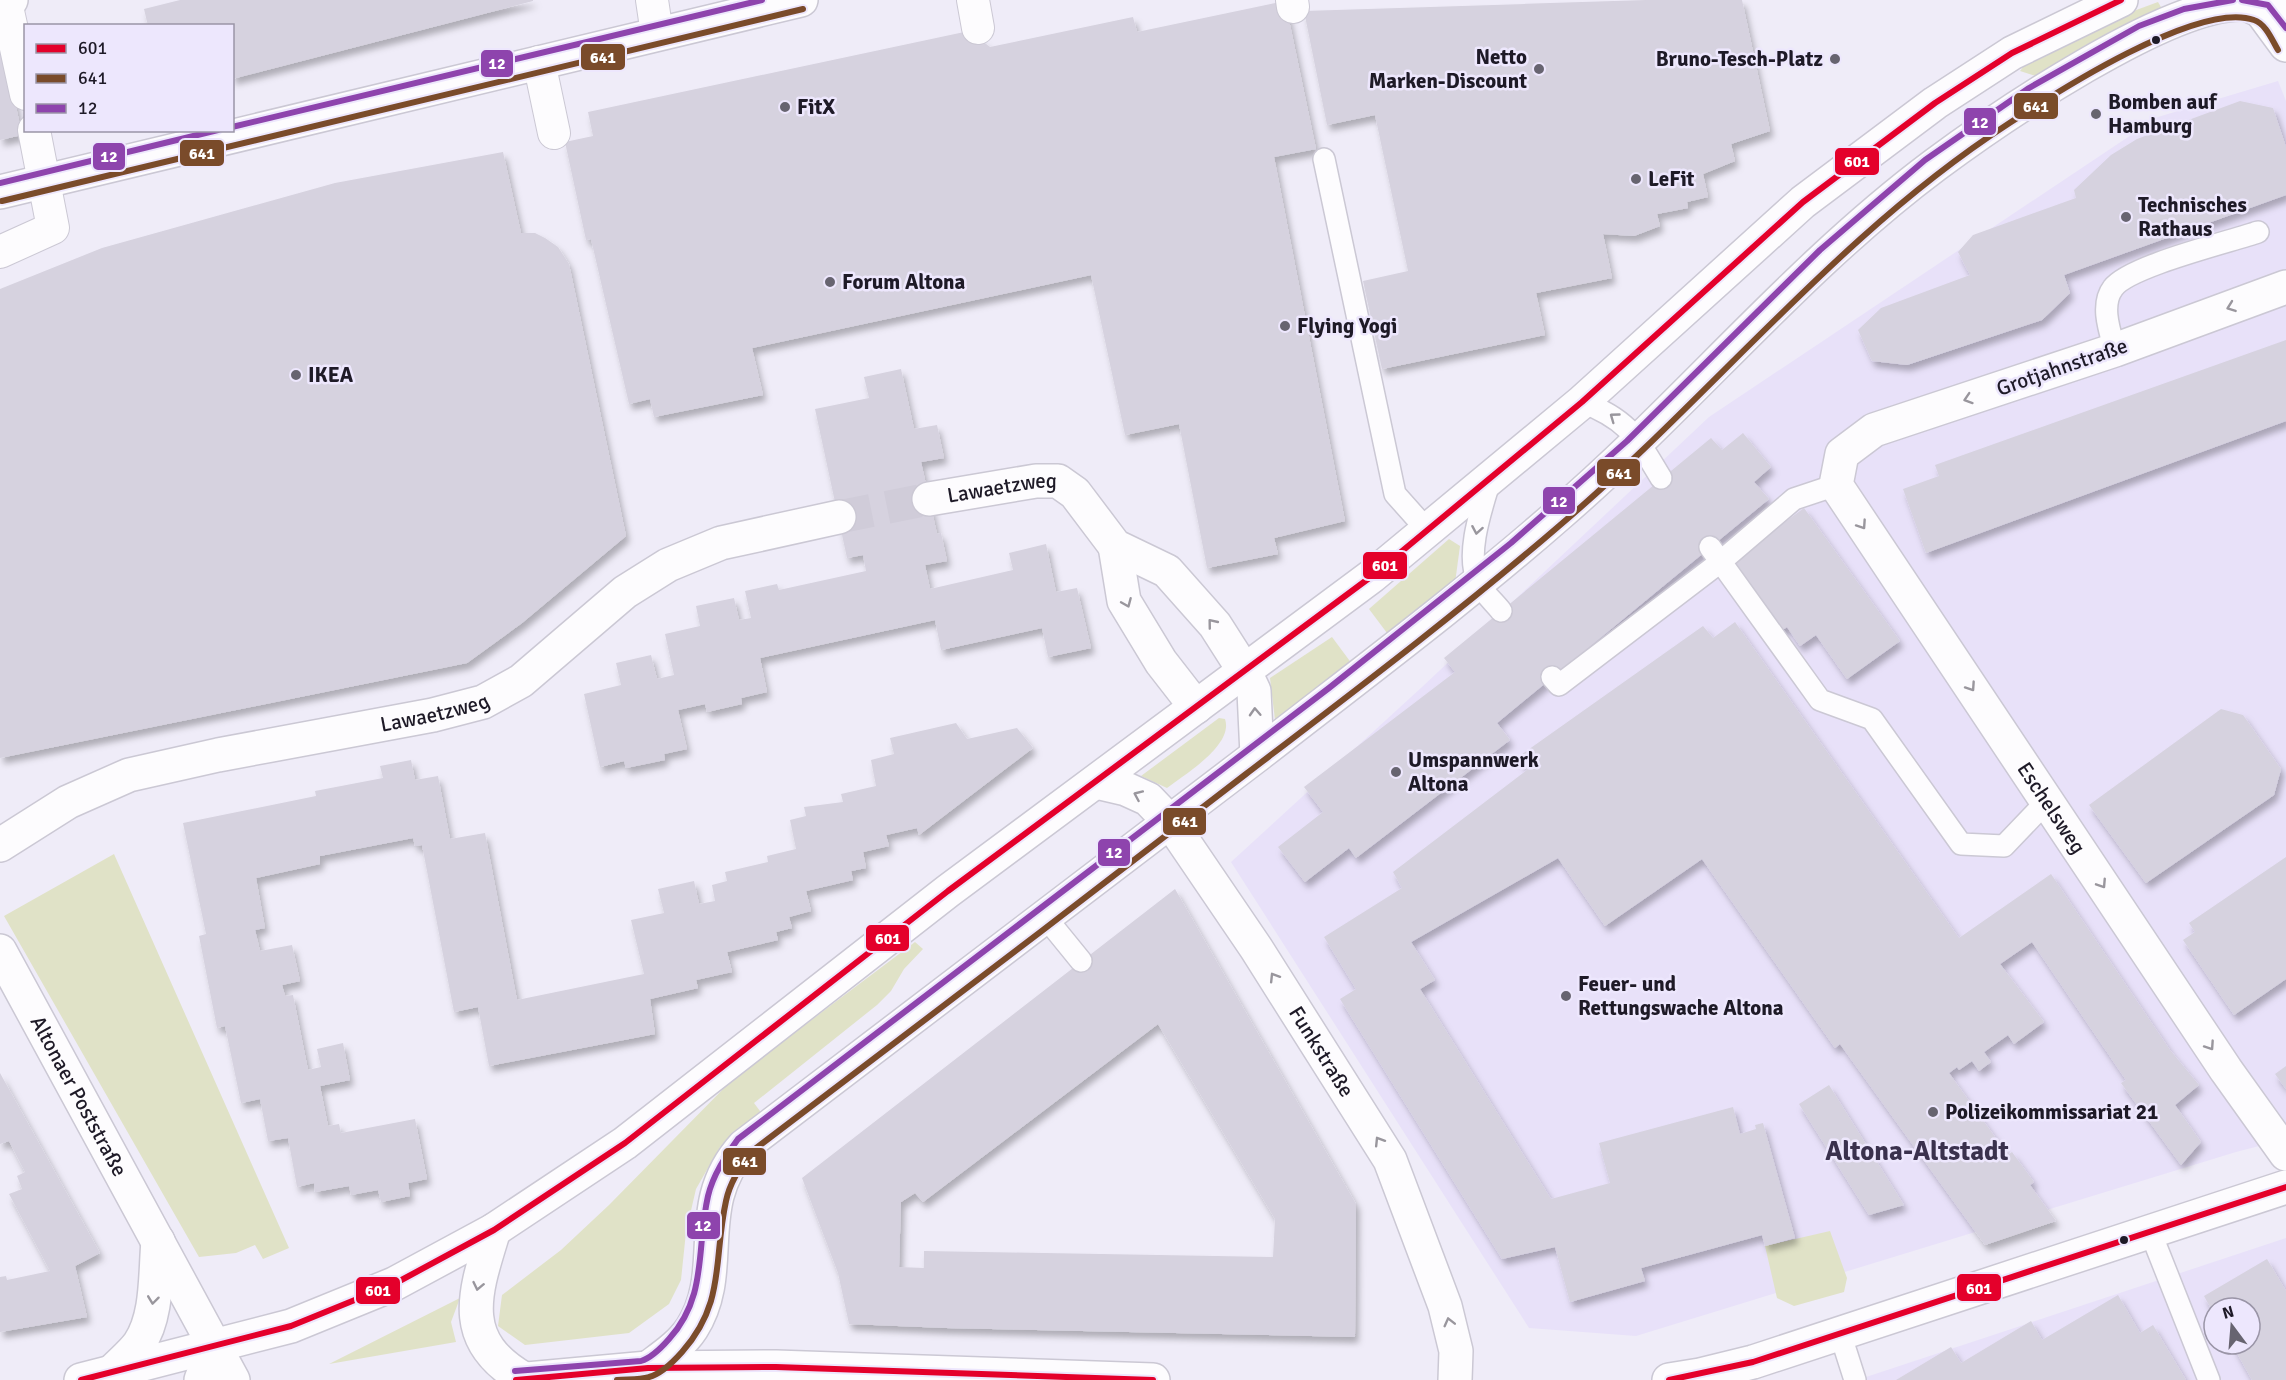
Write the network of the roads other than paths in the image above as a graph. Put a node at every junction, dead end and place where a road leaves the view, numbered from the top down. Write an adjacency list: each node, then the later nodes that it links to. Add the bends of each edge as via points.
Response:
1 (652, 0): 6 (street)
2 (801, 0): 6 (street)
3 (2121, 0): 19 (street, via 2012,53 1935,103 1803,202)
4 (6, 1): 9 (street)
5 (2258, 7): 7 (street); 20 (street, via 2225,4 2148,32 1999,119 1866,219)
6 (657, 34): 8 (street)
7 (2286, 45)
8 (539, 62): 11 (street); 13 (street)
9 (24, 85)
10 (34, 132): 13 (street)
11 (554, 133)
12 (1324, 159): 26 (lane, via 1395,494)
13 (46, 183): 14 (street); 16 (street, via 53,228)
14 (0, 192)
15 (2258, 232): 18 (lane, via 2133,273 2113,288 2107,304)
16 (0, 252)
17 (2286, 287): 18 (street, Grotjahnstraße, one-way to 18)
18 (2115, 350): 21 (street, Grotjahnstraße, one-way to 21, via 1874,430)
19 (1582, 402): 20 (lane, one-way to 19, via 1609,413); 23 (street)
20 (1639, 442): 22 (lane); 29 (street)
21 (1839, 470): 28 (lane); 36 (street, Eschelsweg, one-way to 36)
22 (1661, 478)
23 (1491, 480): 26 (street); 29 (lane, one-way to 29, via 1475,542)
24 (929, 500): 27 (street, Lawaetzweg, via 1036,481 1058,481 1075,493)
25 (838, 517): 38 (street, Lawaetzweg, via 721,543 668,565 625,592 521,681 483,702 129,776 68,802)
26 (1428, 531): 31 (street)
27 (1115, 546): 31 (street, Lawaetzweg, one-way to 27, via 1215,625 1167,572); 33 (street, Lawaetzweg, one-way to 33, via 1124,601 1161,662)
28 (1715, 555): 32 (lane); 36 (lane, via 1820,700 1872,719 1961,844 2004,846)
29 (1478, 582): 30 (lane); 34 (street)
30 (1501, 611)
31 (1245, 672): 33 (street); 34 (street, Lawaetzweg, one-way to 31, via 1254,691)
32 (1556, 681)
33 (1196, 707): 35 (street)
34 (1257, 755): 37 (street)
35 (1096, 782): 37 (street, Funkstraße, one-way to 35, via 1148,799); 44 (street, via 948,891 625,1143)
36 (2047, 801): 42 (street, Eschelsweg, one-way to 42)
37 (1171, 823): 39 (street); 57 (street, Funkstraße, one-way to 37, via 1456,1351 1445,1306 1390,1160 1256,948)
38 (0, 845)
39 (1046, 918): 41 (lane); 49 (street, via 744,1146 730,1161 711,1220 709,1279 703,1305 686,1336)
40 (0, 951): 46 (street, Altonaer Poststraße)
41 (1081, 961)
42 (2286, 1154)
43 (2286, 1186): 45 (street)
44 (494, 1230): 48 (street, via 429,1267 338,1308 291,1326); 53 (street, one-way to 53, via 477,1285 475,1318 492,1354)
45 (2150, 1231): 47 (street); 60 (lane)
46 (158, 1241): 48 (street, Altonaer Poststraße); 50 (street, one-way to 50, via 147,1328 138,1344)
47 (1840, 1333): 52 (street); 59 (lane)
48 (213, 1347): 50 (street); 54 (street); 55 (street, Altonaer Poststraße)
49 (648, 1368): 51 (street, via 776,1367); 53 (street)
50 (95, 1377)
51 (1018, 1378): 56 (street)
52 (1701, 1378): 58 (street)
53 (520, 1379)
54 (201, 1380)
55 (233, 1380)
56 (1153, 1380)
57 (1455, 1380)
58 (1669, 1380)
59 (1855, 1380)
60 (2209, 1380)

